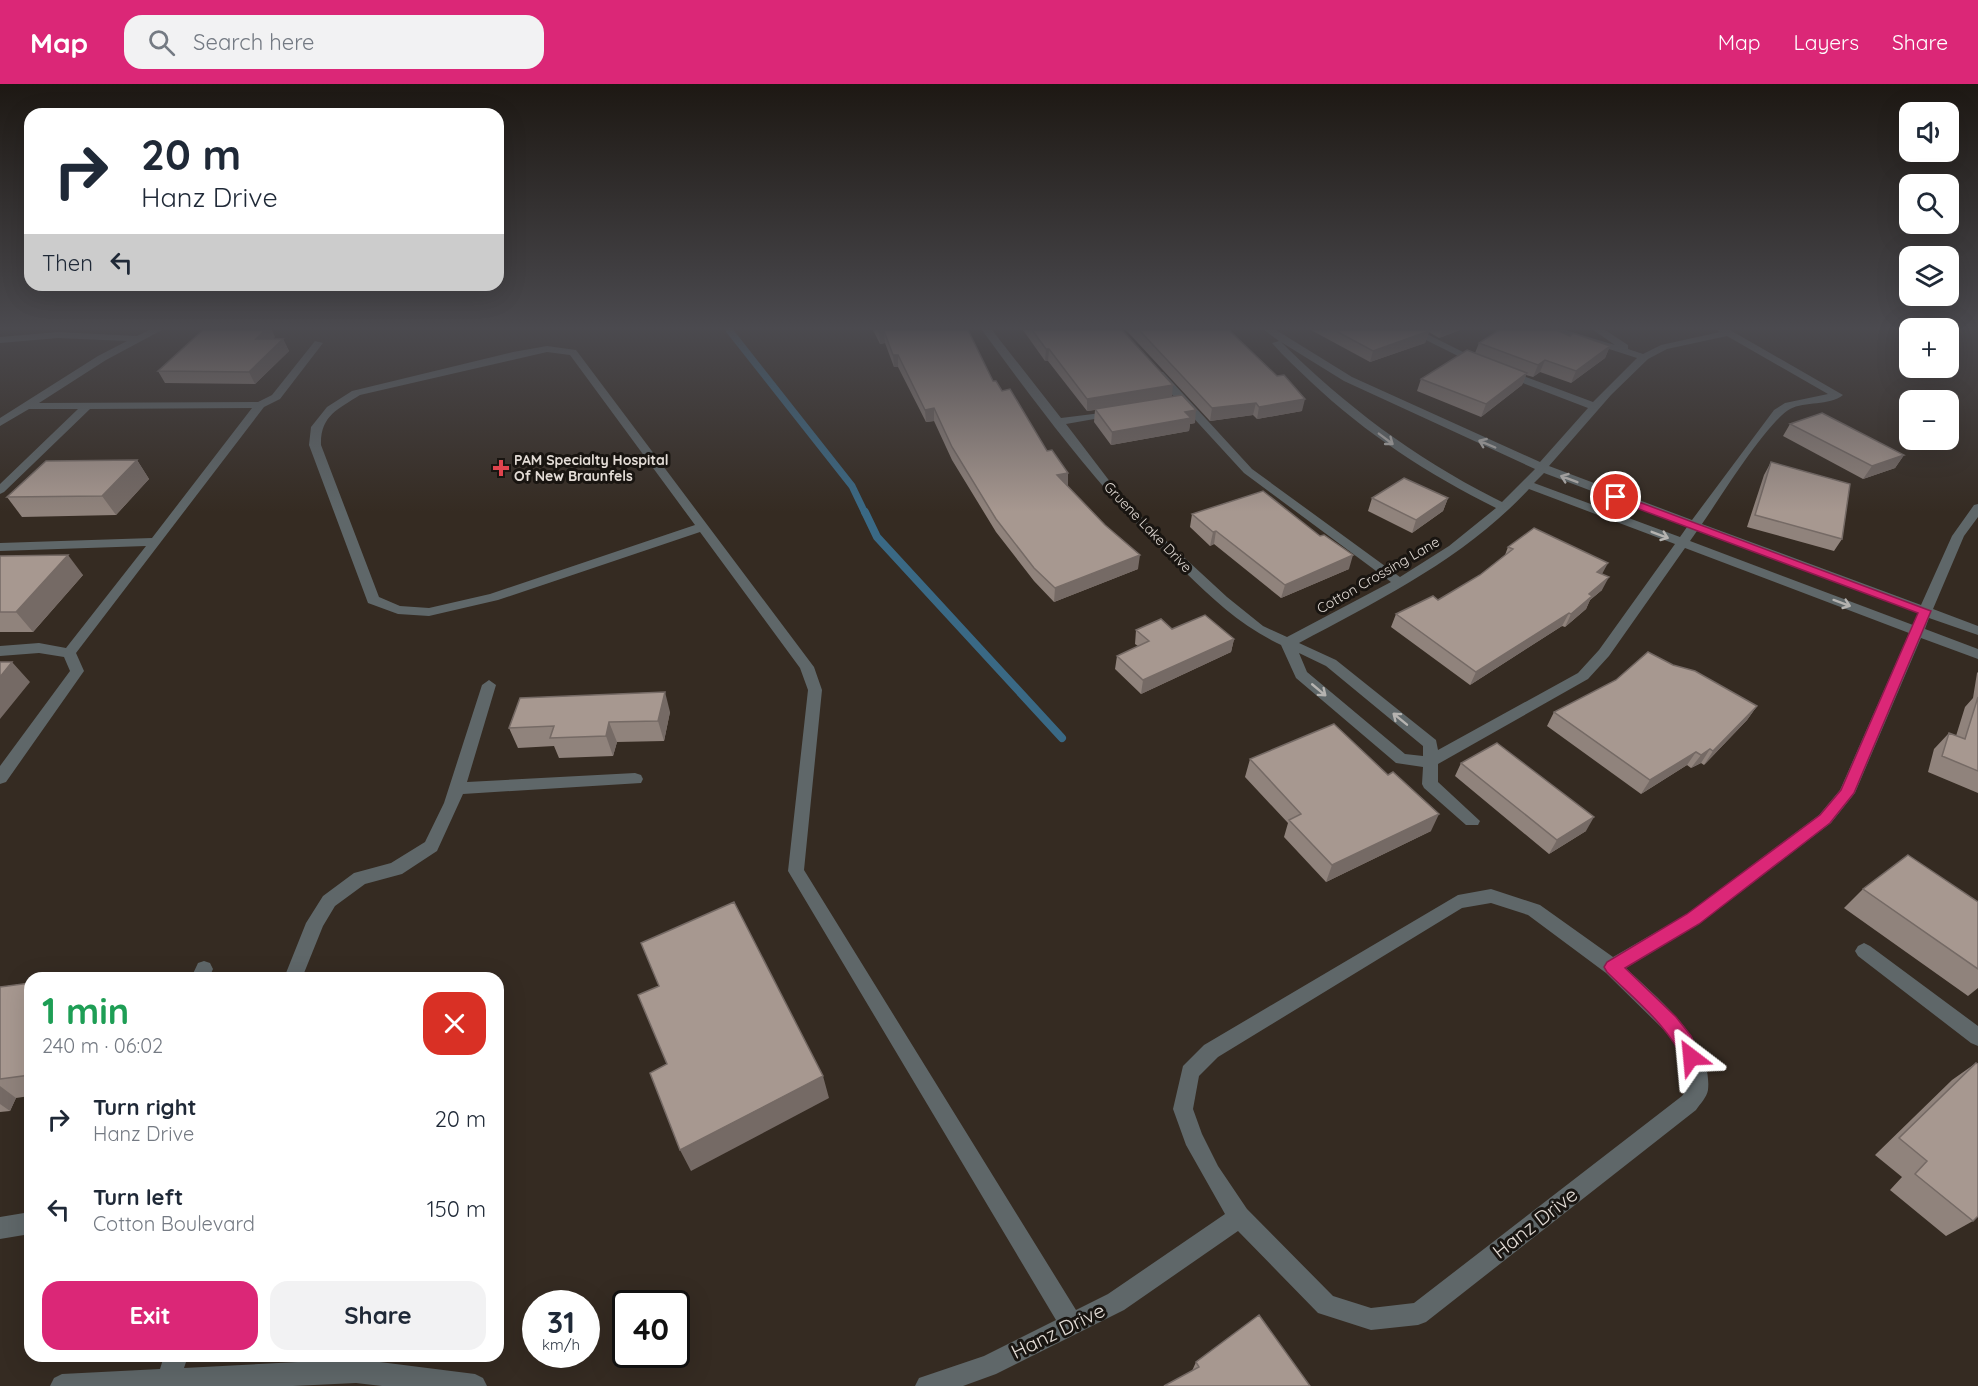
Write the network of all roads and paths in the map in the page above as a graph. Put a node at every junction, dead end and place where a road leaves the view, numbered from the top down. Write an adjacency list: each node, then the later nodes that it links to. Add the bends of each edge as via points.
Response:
1 (50, 391): 13 (street)
2 (281, 391): 12 (street)
3 (365, 391): 24 (street, via 331,409 315,429 315,445 373,600 398,610 429,612 493,597)
4 (602, 391): 24 (street)
5 (1035, 391): 17 (street, Gruene Lake Drive)
6 (1170, 391): 29 (street, via 1248,471)
7 (1328, 391): 22 (street, one-way to 22, via 1402,451)
8 (1372, 391): 19 (street, one-way to 8)
9 (1553, 391): 15 (street)
10 (1612, 391): 15 (street, Cotton Crossing Lane)
11 (1832, 391): 25 (street, via 1838,394 1789,405 1778,412)
12 (260, 405): 14 (street); 26 (street)
13 (24, 406): 14 (street); 18 (street)
14 (86, 406): 21 (street)
15 (1596, 407): 19 (street, Cotton Crossing Lane)
16 (1127, 411): 17 (street)
17 (1059, 422): 33 (street, Gruene Lake Drive, via 1146,529 1222,600 1258,629)
18 (0, 423)
19 (1541, 467): 20 (street, Cotton Crossing Lane); 25 (street, one-way to 19)
20 (1527, 484): 22 (street, Cotton Crossing Lane); 27 (street, one-way to 27)
21 (0, 490)
22 (1503, 507): 29 (street, Cotton Crossing Lane, via 1444,556)
23 (1978, 508): 30 (street, via 1958,536)
24 (702, 527): 50 (street, via 807,667 815,690 796,870)
25 (1695, 527): 27 (street); 30 (street)
26 (156, 542): 28 (street); 35 (street)
27 (1683, 544): 31 (street, one-way to 31); 38 (street, via 1583,676)
28 (0, 547)
29 (1401, 583): 33 (street, Cotton Crossing Lane)
30 (1925, 611): 31 (street); 32 (street)
31 (1917, 631): 36 (street); 44 (street, via 1847,793 1825,819 1693,919)
32 (1978, 631)
33 (1287, 643): 38 (street, one-way to 38, via 1301,675 1401,759); 38 (street, Gruene Lake Drive, one-way to 33, via 1431,744 1331,663)
34 (0, 651): 35 (street, via 39,648)
35 (69, 653): 39 (street, via 77,671)
36 (1978, 654)
37 (489, 685): 41 (street)
38 (1430, 762): 42 (street, Gruene Lake Drive, via 1430,784)
39 (0, 778)
40 (635, 779): 41 (street)
41 (457, 788): 45 (street, via 431,846 396,868 360,878 330,901 315,922)
42 (1472, 821)
43 (1864, 951): 46 (street)
44 (1612, 967): 47 (street, Hanz Drive, via 1534,910 1491,896 1458,902 1211,1051 1190,1072 1183,1109 1211,1173); 47 (street, Hanz Drive, via 1685,1041 1697,1073 1698,1091 1689,1103 1418,1314 1371,1319 1326,1305)
45 (294, 972)
46 (1978, 1037)
47 (1239, 1217): 50 (street, Hanz Drive, via 1116,1302)
48 (24, 1224): 49 (street)
49 (0, 1228)
50 (1072, 1325): 55 (street, Hanz Drive, via 988,1366)
51 (174, 1362): 52 (street)
52 (168, 1381): 53 (street); 54 (street, via 356,1371)
53 (62, 1386)
54 (475, 1386)
55 (927, 1386)

